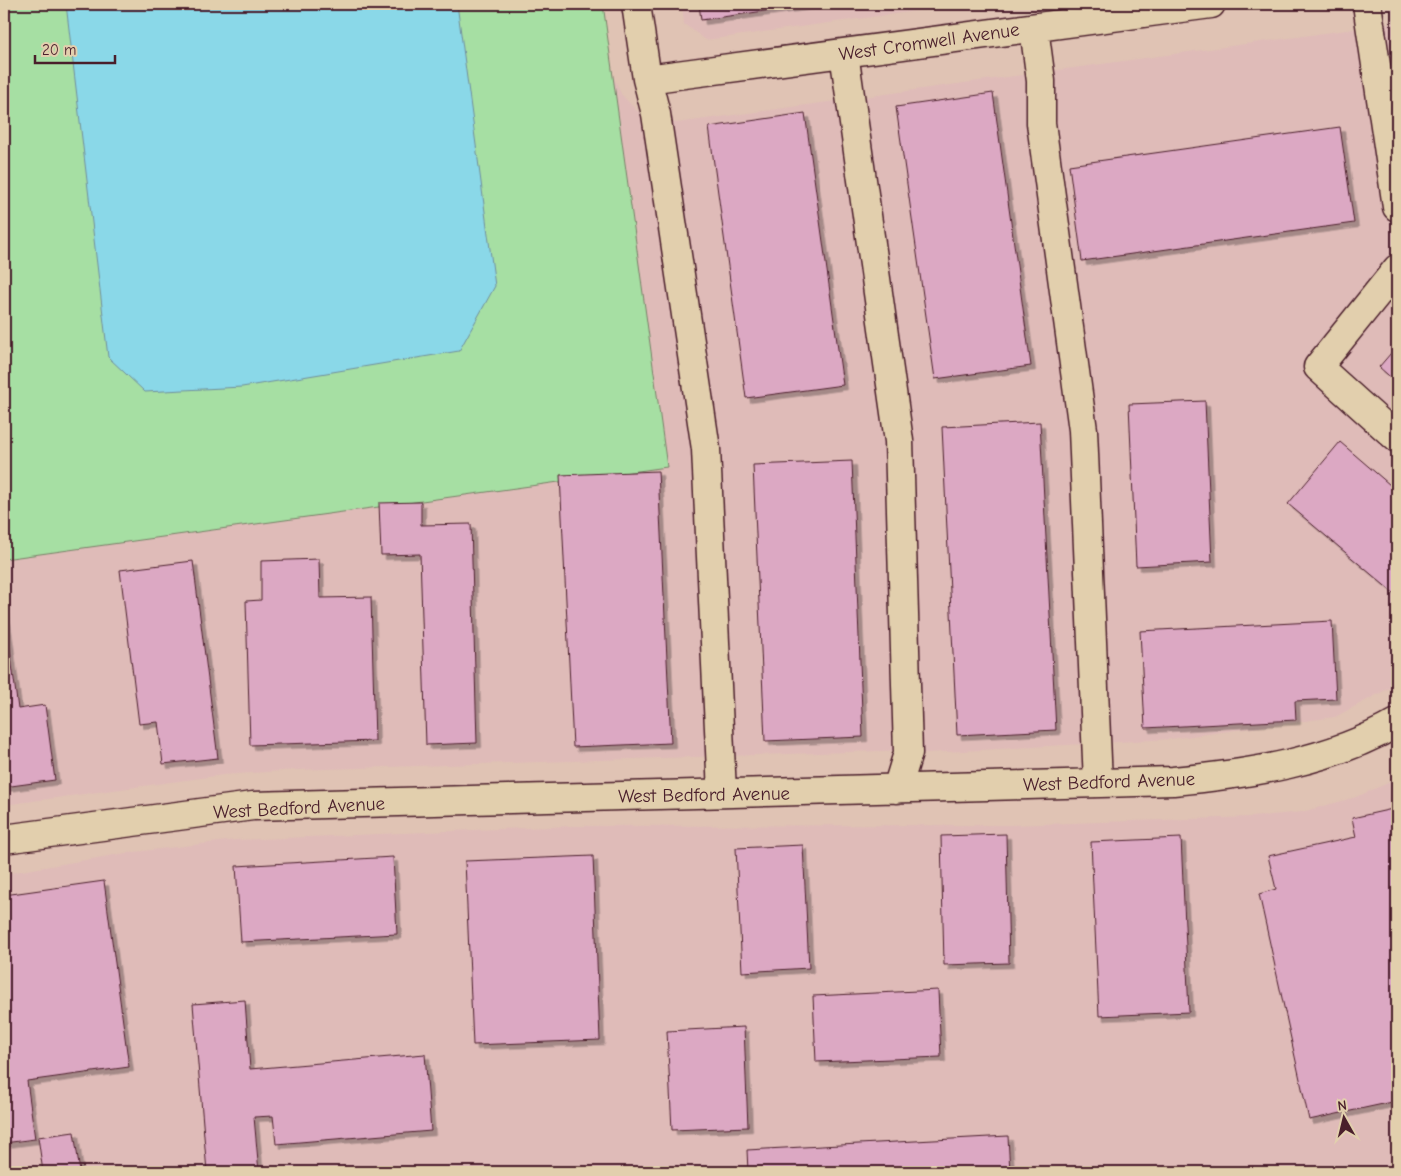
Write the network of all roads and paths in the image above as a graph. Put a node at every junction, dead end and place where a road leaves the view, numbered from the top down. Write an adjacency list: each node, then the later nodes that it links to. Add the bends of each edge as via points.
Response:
1 (636, 4): 6 (street)
2 (1211, 4): 4 (street, West Cromwell Avenue)
3 (1367, 4): 7 (street)
4 (1034, 28): 5 (street, West Cromwell Avenue); 11 (street, via 1041,81 1041,123 1083,430)
5 (844, 53): 6 (street, West Cromwell Avenue); 12 (street, via 899,441 908,753)
6 (647, 79): 13 (street, via 656,114 706,449)
7 (1397, 207)
8 (1397, 269): 9 (street, via 1318,367)
9 (1397, 438)
10 (1397, 723): 11 (street, West Bedford Avenue, via 1374,736 1315,758 1268,768 1190,779)
11 (1098, 782): 12 (street, West Bedford Avenue)
12 (897, 789): 13 (street, West Bedford Avenue)
13 (722, 793): 14 (street, West Bedford Avenue, via 253,806)
14 (4, 839)

